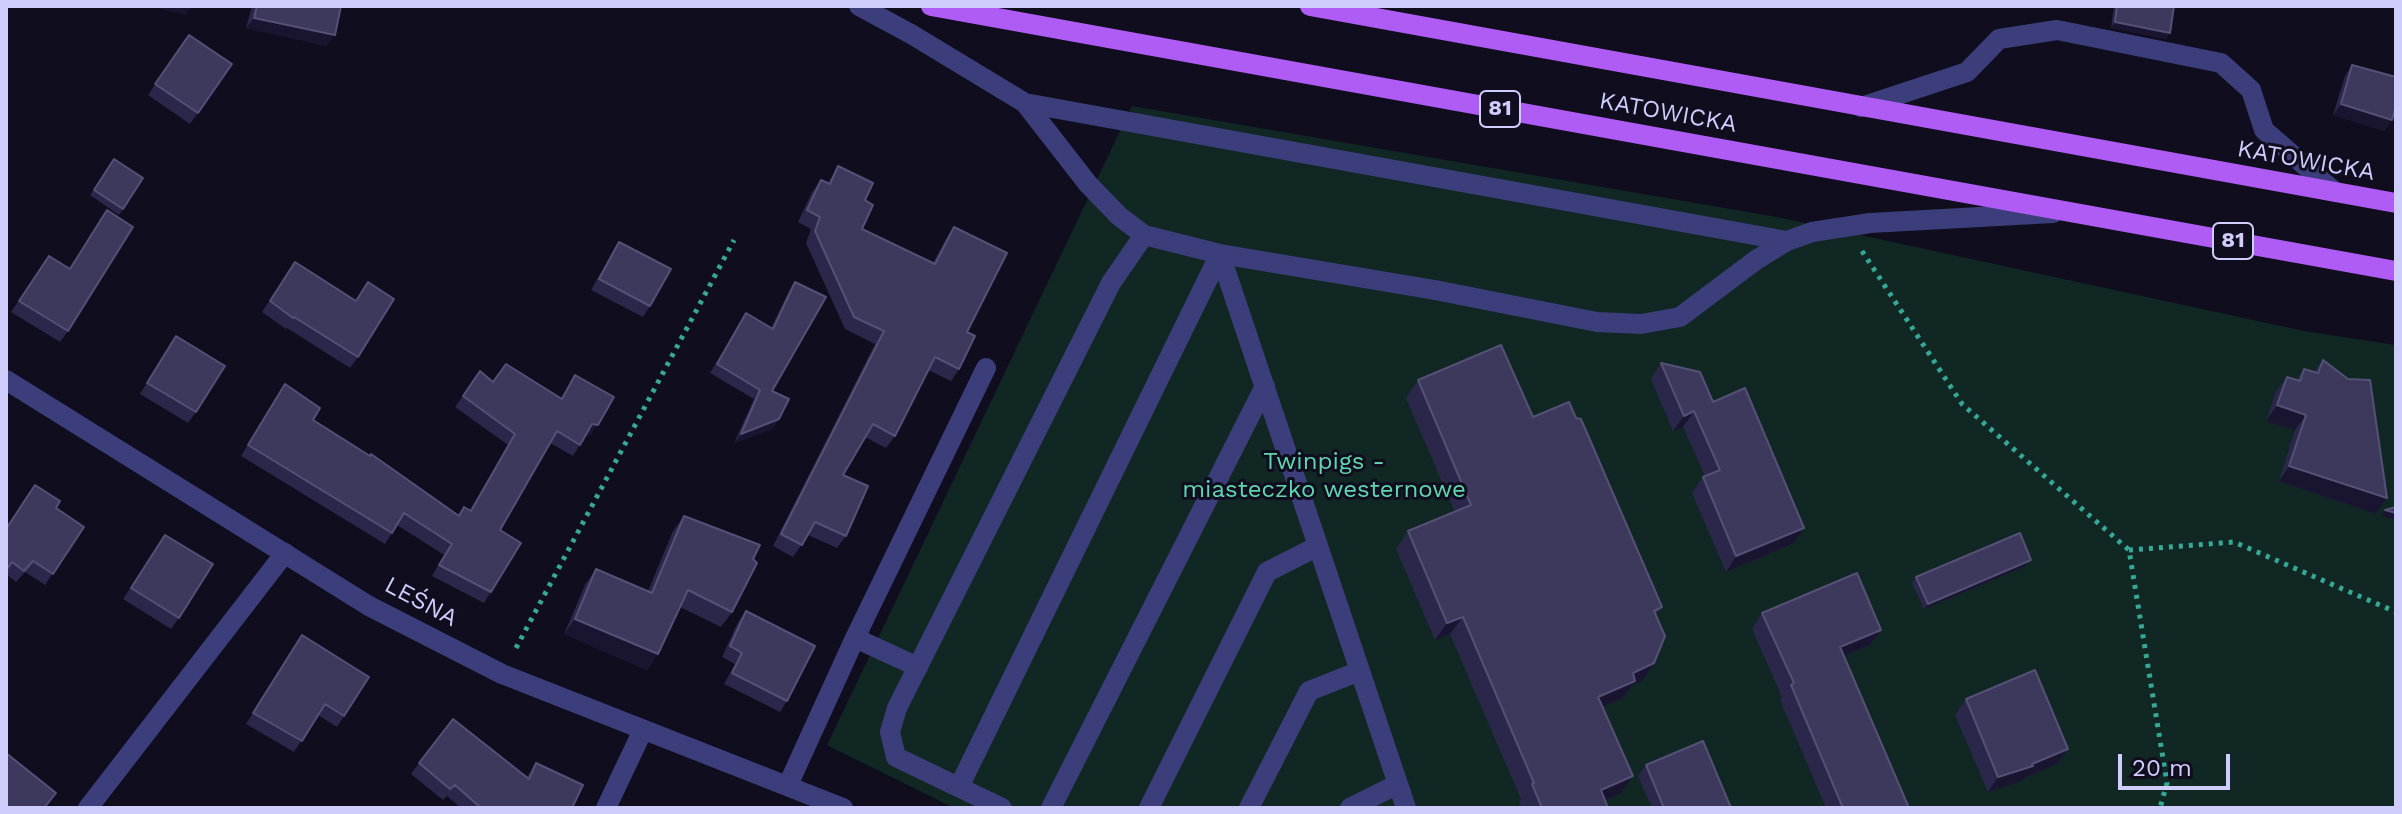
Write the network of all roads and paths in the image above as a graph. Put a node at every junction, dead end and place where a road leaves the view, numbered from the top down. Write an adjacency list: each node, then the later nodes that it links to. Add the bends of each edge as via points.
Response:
1 (859, 6): 4 (street)
2 (931, 6): 8 (main road, KATOWICKA / 81)
3 (1310, 6): 5 (main road, KATOWICKA)
4 (1025, 103): 10 (street, via 1088,184); 12 (street)
5 (1861, 107): 6 (main road, KATOWICKA); 6 (street, via 1967,72 1999,39 2057,30 2221,63 2251,90 2264,130)
6 (2335, 192): 7 (main road, KATOWICKA)
7 (2396, 203)
8 (2069, 212): 9 (street); 14 (main road, KATOWICKA / 81)
9 (1846, 226): 12 (street); 19 (path, via 1962,404)
10 (1144, 235): 13 (street); 23 (street, via 1111,283)
11 (734, 240): 25 (path)
12 (1787, 241): 13 (street, via 1680,317 1641,324 1597,322)
13 (1220, 254): 17 (street); 29 (street)
14 (2396, 271)
15 (986, 368): 22 (street)
16 (6, 380): 20 (street, LEŚNA)
17 (1265, 386): 18 (street); 34 (street)
18 (1318, 546): 24 (street); 35 (street, via 1267,572)
19 (2129, 550): 21 (path, via 2234,542); 39 (path, via 2167,783)
20 (285, 553): 25 (street, LEŚNA, via 369,606); 30 (street)
21 (2396, 612)
22 (855, 638): 23 (street); 28 (street)
23 (918, 667): 29 (street, via 890,732 896,757)
24 (1360, 671): 27 (street); 36 (street, via 1309,691)
25 (502, 674): 26 (street, LEŚNA)
26 (643, 730): 28 (street, LEŚNA); 31 (street)
27 (1398, 784): 37 (street); 38 (street)
28 (788, 785): 32 (street, LEŚNA)
29 (959, 787): 33 (street)
30 (88, 808)
31 (606, 808)
32 (843, 808)
33 (1002, 808)
34 (1051, 808)
35 (1149, 808)
36 (1249, 808)
37 (1350, 808)
38 (1406, 808)
39 (2160, 808)

